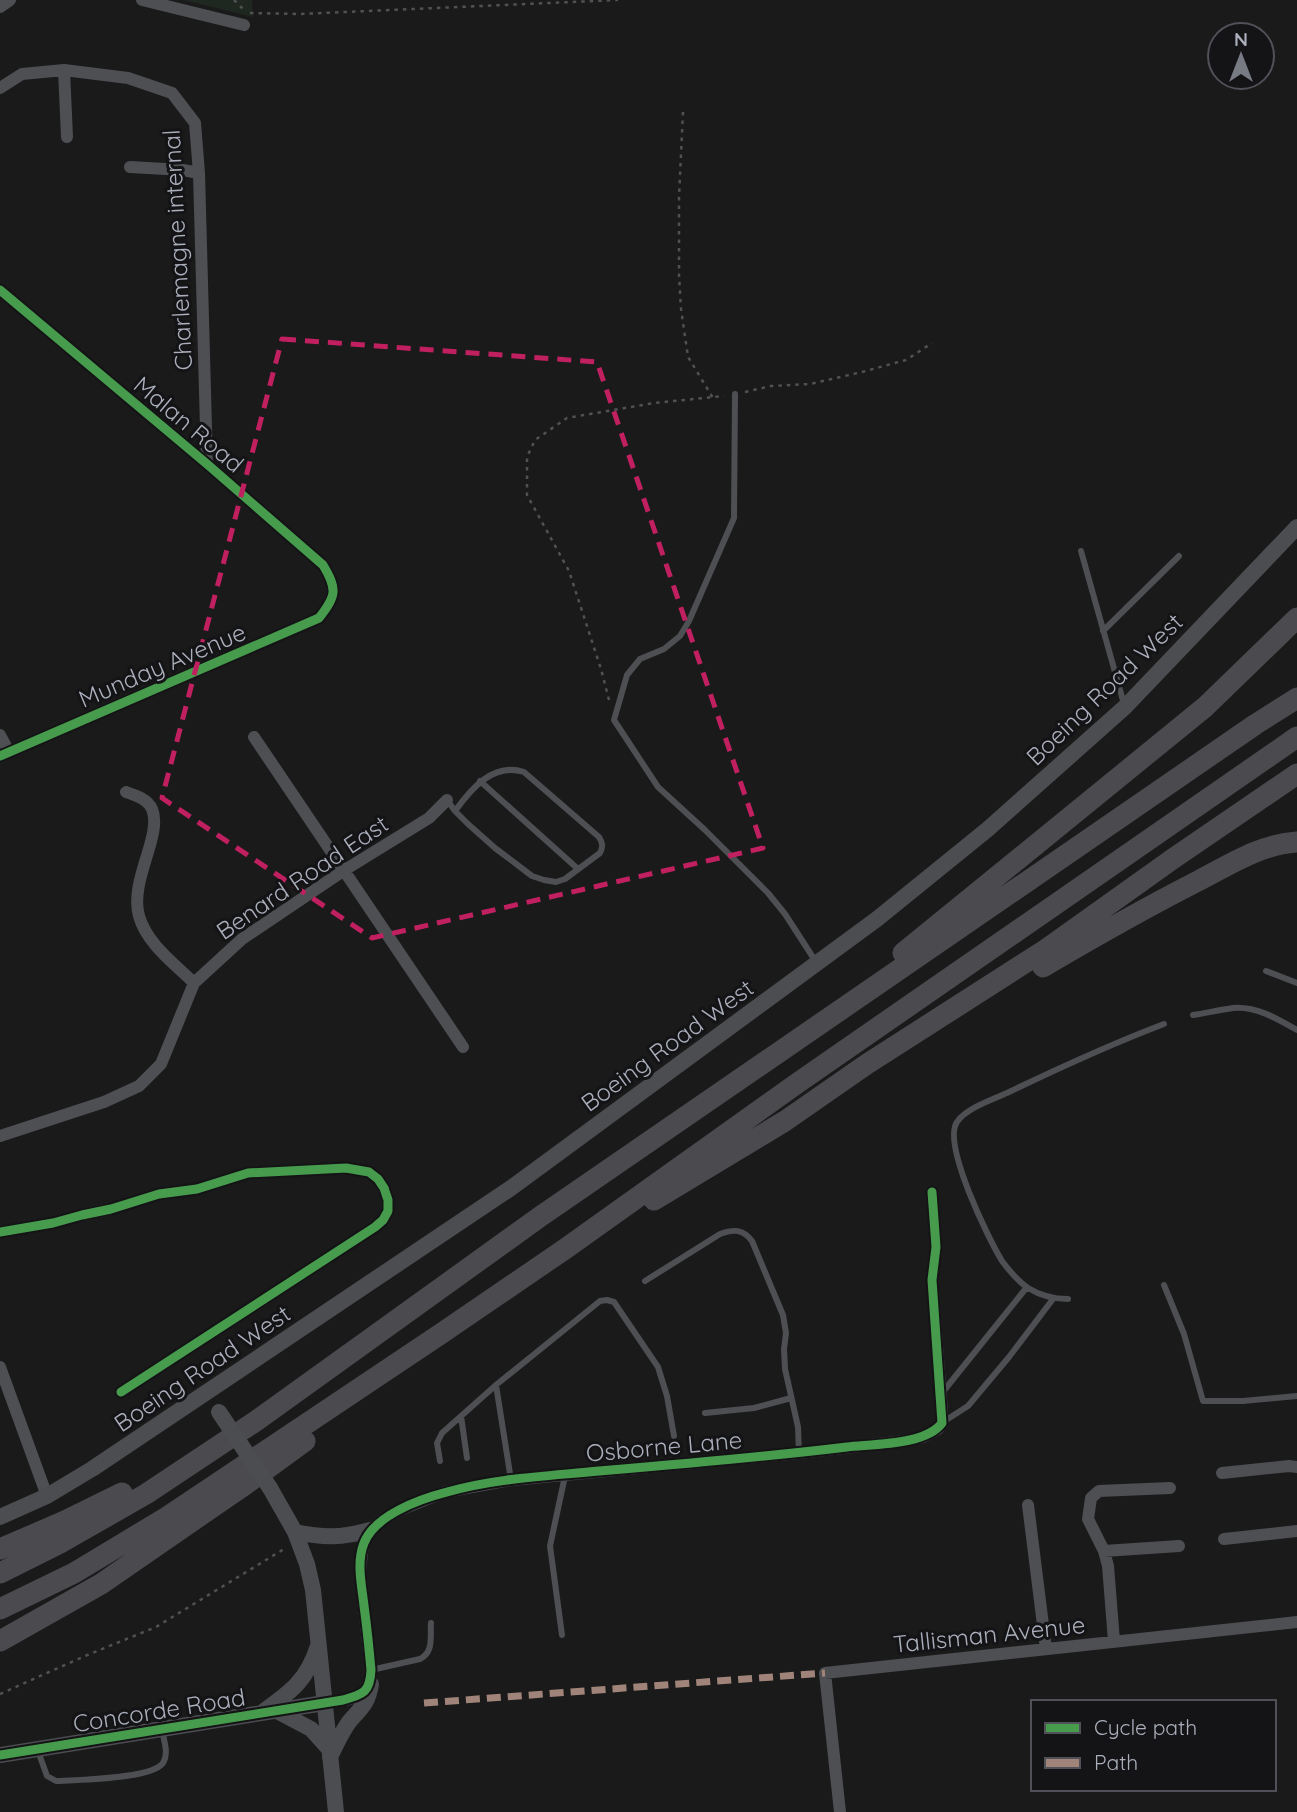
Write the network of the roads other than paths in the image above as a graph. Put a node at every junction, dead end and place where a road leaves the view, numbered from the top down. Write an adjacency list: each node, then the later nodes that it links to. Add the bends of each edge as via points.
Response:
1 (10, 0): 3 (street)
2 (142, 0): 4 (street)
3 (0, 7)
4 (245, 19)
5 (64, 70): 6 (street, Charlemagne internal, via 22,74); 7 (street); 9 (street, Charlemagne internal, via 128,78 172,93 195,122)
6 (0, 88)
7 (67, 137)
8 (130, 167): 9 (street)
9 (199, 173): 12 (street, Charlemagne internal)
10 (0, 290): 12 (street, Malan Road)
11 (735, 394): 33 (lane, via 736,492 728,534 680,636 640,659 627,675 614,720 658,787 768,893)
12 (207, 464): 16 (street, Malan Road, via 323,565 332,580)
13 (1297, 527): 20 (main road, Boeing Road West)
14 (1081, 551): 18 (lane)
15 (1178, 556): 18 (lane)
16 (333, 600): 24 (street, Munday Avenue, via 319,618)
17 (1297, 618): 41 (highway, via 1205,707)
18 (1103, 631): 20 (lane)
19 (1297, 698): 41 (highway)
20 (1125, 707): 33 (main road, Boeing Road West, via 988,829)
21 (0, 735): 24 (street)
22 (254, 737): 32 (street)
23 (1297, 737): 46 (highway)
24 (4, 754)
25 (1297, 774): 42 (highway, via 1045,950)
26 (480, 781): 29 (lane); 31 (lane); 31 (lane, via 508,769 524,772 599,837 600,853)
27 (126, 792): 35 (street, via 153,810 152,835 137,891 139,917 159,950)
28 (447, 800): 29 (lane); 32 (street, Benard Road East, via 429,818)
29 (455, 811): 31 (lane, via 532,876 556,881)
30 (1297, 842): 42 (highway, via 1234,862)
31 (578, 869)
32 (343, 871): 35 (street, Benard Road East, via 242,939); 40 (street)
33 (816, 962): 56 (main road, Boeing Road West, via 511,1188)
34 (1266, 971): 36 (lane)
35 (194, 983): 43 (street, Benard Road East, via 161,1064 139,1086)
36 (1297, 984)
37 (1193, 1015): 39 (lane, via 1235,1008 1257,1011)
38 (1164, 1024): 49 (lane, via 966,1112 953,1128 960,1171 990,1238 1003,1263)
39 (1297, 1030)
40 (463, 1046)
41 (782, 1051): 63 (highway)
42 (867, 1064): 46 (highway, via 706,1170)
43 (0, 1136)
44 (932, 1192): 57 (street, via 936,1247 932,1289)
45 (0, 1232): 55 (street, via 197,1189 248,1173 346,1168 369,1172 378,1179 388,1211 375,1227)
46 (565, 1249): 52 (highway)
47 (645, 1281): 60 (lane, via 720,1234 747,1233 783,1315)
48 (1164, 1285): 59 (lane, via 1203,1401)
49 (1027, 1287): 51 (lane); 57 (lane)
50 (1068, 1299): 51 (lane)
51 (1053, 1300): 64 (lane, via 968,1406)
52 (442, 1333): 85 (highway, via 167,1517 74,1573); 90 (highway, via 246,1484 101,1584)
53 (0, 1367): 58 (street)
54 (496, 1385): 62 (lane); 65 (lane, via 600,1301 614,1302 658,1367); 72 (lane)
55 (121, 1392)
56 (206, 1392): 74 (main road, Boeing Road West); 79 (main road, bridge)
57 (941, 1395): 64 (street)
58 (5, 1396): 74 (street)
59 (1297, 1396)
60 (791, 1398): 61 (lane); 66 (lane)
61 (705, 1413)
62 (461, 1416): 67 (lane); 68 (lane, via 439,1438)
63 (256, 1421): 82 (highway, via 108,1500); 84 (highway, via 146,1494)
64 (942, 1423): 66 (street, Osborne Lane, via 923,1437)
65 (674, 1436)
66 (799, 1453): 71 (street, Osborne Lane)
67 (467, 1458)
68 (440, 1461)
69 (1297, 1467): 70 (street)
70 (1222, 1473)
71 (565, 1474): 72 (street, Osborne Lane); 88 (lane, via 550,1546)
72 (511, 1480): 77 (street, Osborne Lane, via 444,1492 400,1510)
73 (1170, 1488): 83 (street, via 1099,1491 1091,1498 1088,1519)
74 (47, 1496): 76 (main road, Boeing Road West)
75 (1028, 1505): 92 (street)
76 (0, 1517)
77 (370, 1531): 79 (main road, via 336,1538); 93 (street, via 363,1544 360,1571)
78 (1297, 1531): 80 (street)
79 (297, 1536): 91 (main road, via 313,1590)
80 (1224, 1539)
81 (1179, 1546): 83 (street)
82 (0, 1549)
83 (1104, 1551): 89 (street)
84 (0, 1573)
85 (0, 1609)
86 (1297, 1622): 89 (street, Tallisman Avenue)
87 (431, 1623): 93 (lane, via 427,1655)
88 (562, 1635)
89 (1114, 1641): 92 (street, Tallisman Avenue)
90 (0, 1642)
91 (319, 1642): 94 (main road); 95 (main road, via 312,1664)
92 (1045, 1649): 101 (street, Tallisman Avenue, via 825,1673)
93 (371, 1677): 94 (street, via 358,1696); 98 (main road, via 369,1697)
94 (324, 1703): 95 (main road, Concorde Road); 98 (main road)
95 (269, 1711): 96 (main road, Concorde Road); 98 (main road, via 311,1729)
96 (162, 1728): 97 (main road, Concorde Road); 97 (lane, via 166,1756 162,1766 133,1775 56,1781 47,1776)
97 (38, 1749): 99 (main road, Concorde Road)
98 (330, 1753): 100 (main road)
99 (0, 1755)
100 (336, 1812)
101 (840, 1812)

